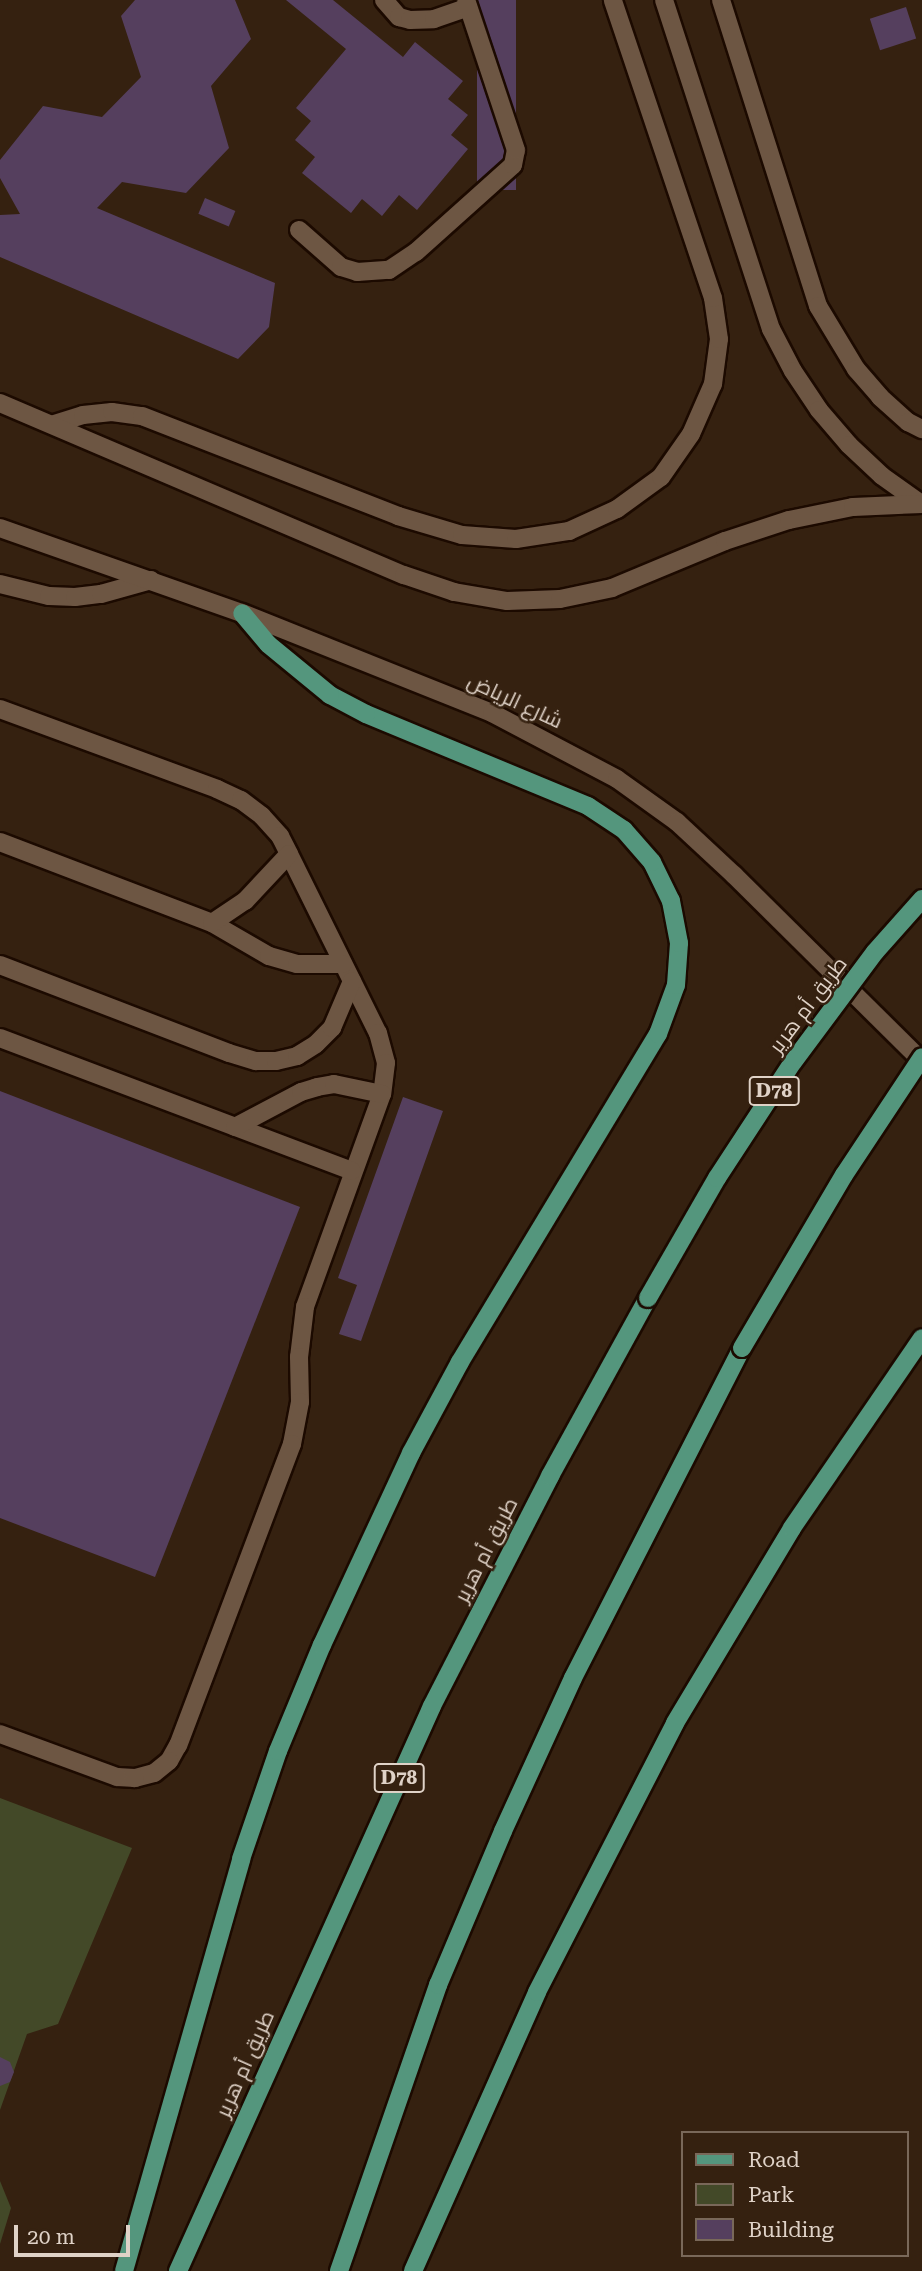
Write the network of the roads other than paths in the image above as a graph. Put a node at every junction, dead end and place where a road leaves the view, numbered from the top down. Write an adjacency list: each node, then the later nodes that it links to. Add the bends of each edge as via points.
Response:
1 (384, 0): 5 (main road, via 399,18 410,20 434,19)
2 (613, 0): 8 (main road, via 713,298 719,339 713,384 691,434 661,477 617,509 569,531 516,539 461,535 398,516 142,416 102,413)
3 (664, 0): 10 (main road, via 771,329 819,410 849,445)
4 (721, 0): 9 (main road, via 818,306 856,369 890,405)
5 (467, 4): 6 (main road, via 516,149 509,171 389,270 357,272 341,267)
6 (299, 230)
7 (0, 403): 8 (main road)
8 (54, 424): 10 (main road, via 337,547 454,592 507,601 560,599 611,588 724,541 789,520 853,506)
9 (922, 429)
10 (921, 503)
11 (0, 528): 12 (main road, شارع الرياض)
12 (151, 580): 13 (main road, via 75,597); 14 (main road, شارع الرياض)
13 (0, 584)
14 (242, 613): 24 (main road, شارع الرياض, via 492,713 617,779 677,822 725,866); 30 (main road, via 278,653 330,695 588,806 624,830 652,862 671,901 679,943 676,985 658,1034 460,1362 411,1453 322,1645 240,1859)
15 (0, 709): 17 (main road, via 241,800 280,836)
16 (0, 842): 19 (main road)
17 (289, 854): 19 (main road, via 245,901); 21 (main road)
18 (922, 899): 31 (main road, طريق أم هرير / D78, bridge, via 875,952 793,1062 717,1178 550,1476 432,1706)
19 (212, 923): 21 (main road, via 283,961)
20 (0, 964): 22 (main road, via 256,1061 298,1056 316,1044 332,1028)
21 (344, 964): 22 (main road)
22 (352, 981): 25 (main road, via 384,1048)
23 (0, 1038): 26 (main road)
24 (922, 1059): 32 (main road, bridge, via 844,1175 742,1348 573,1678 438,1985)
25 (382, 1094): 26 (main road, via 334,1084 317,1087); 27 (main road)
26 (235, 1127): 27 (main road)
27 (352, 1171): 29 (main road, via 305,1307 300,1402 292,1444 169,1762 135,1779 117,1777)
28 (922, 1338): 33 (main road, via 792,1528 675,1723 537,1992)
29 (0, 1734)
30 (124, 2271)
31 (178, 2271)
32 (339, 2271)
33 (413, 2271)

